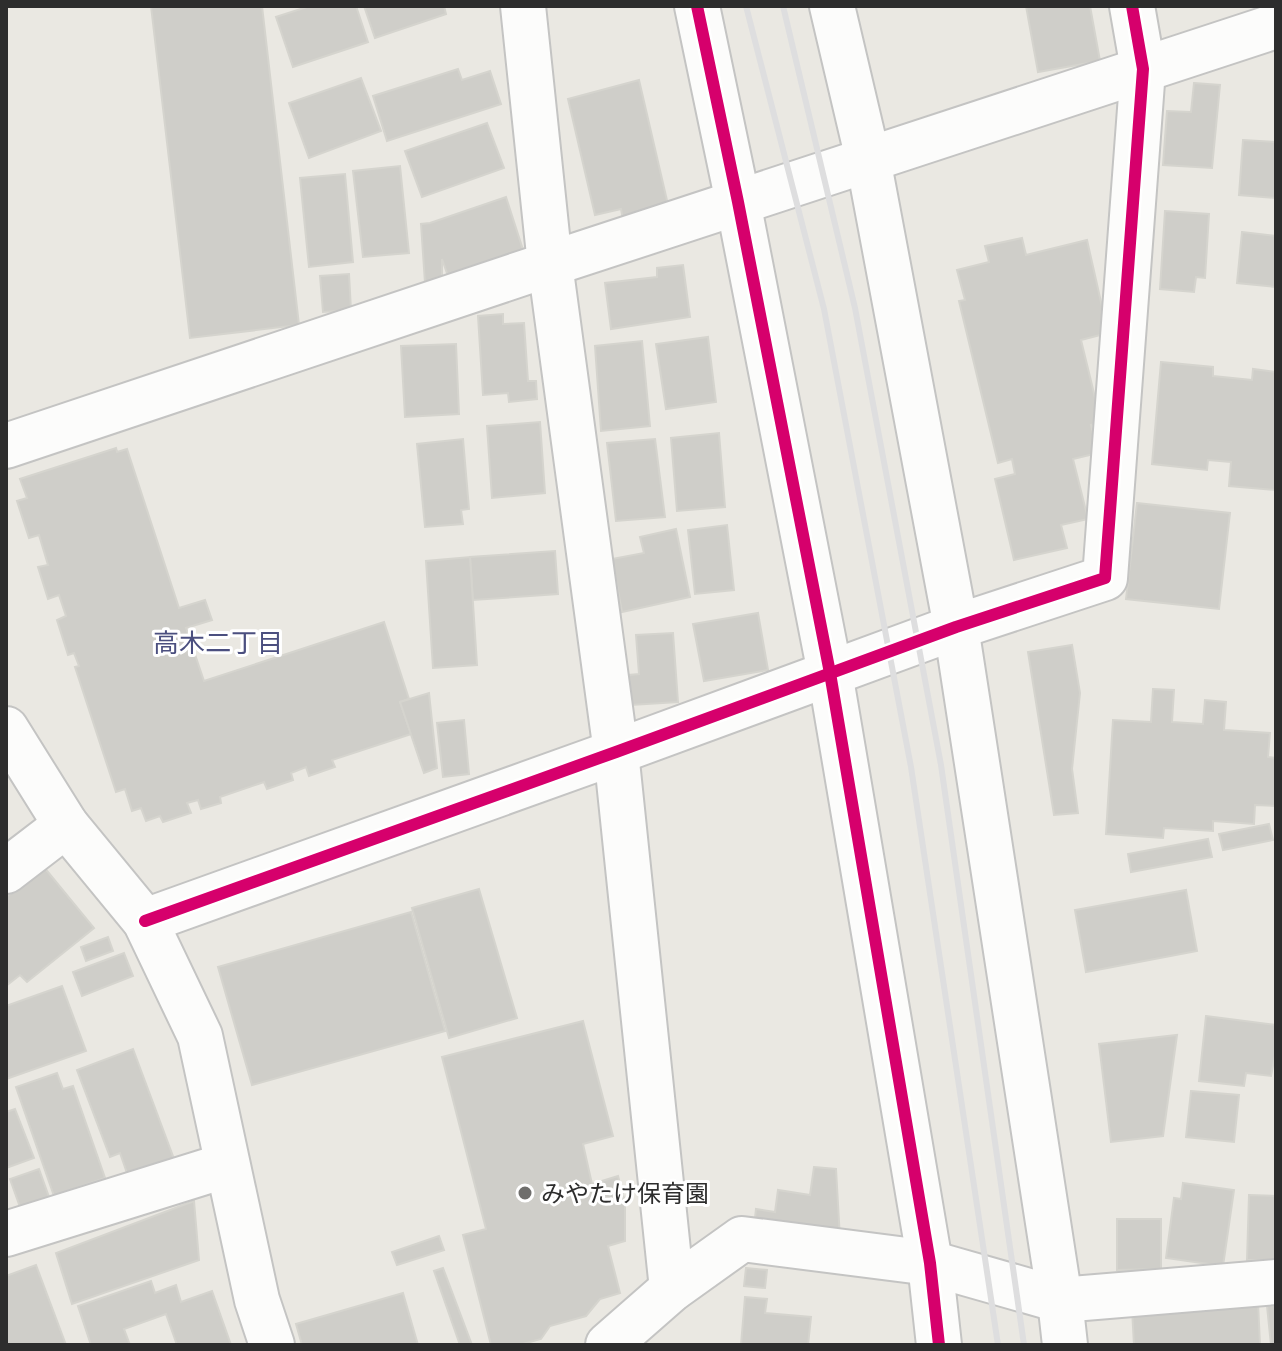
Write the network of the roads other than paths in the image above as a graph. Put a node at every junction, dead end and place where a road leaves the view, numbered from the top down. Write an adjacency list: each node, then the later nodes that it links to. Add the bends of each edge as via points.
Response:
1 (523, 6): 9 (street)
2 (697, 6): 8 (street)
3 (832, 6): 7 (street)
4 (1132, 6): 6 (street)
5 (1276, 26): 6 (street)
6 (1143, 69): 7 (street); 11 (street, via 1105,578)
7 (868, 159): 8 (street); 11 (street)
8 (738, 202): 9 (street); 12 (street)
9 (550, 264): 10 (street); 14 (street)
10 (6, 446)
11 (956, 627): 12 (street); 23 (street)
12 (830, 673): 14 (street); 20 (street)
13 (6, 729): 15 (street)
14 (616, 752): 17 (street); 22 (street)
15 (66, 825): 16 (street); 17 (street)
16 (6, 871)
17 (145, 921): 18 (street, via 200,1036)
18 (227, 1165): 19 (street); 24 (street)
19 (6, 1234)
20 (930, 1263): 22 (street, via 742,1239); 23 (street); 26 (street)
21 (1276, 1282): 23 (street)
22 (672, 1289): 25 (street)
23 (1060, 1300): 27 (street)
24 (272, 1345)
25 (608, 1345)
26 (939, 1345)
27 (1065, 1345)

